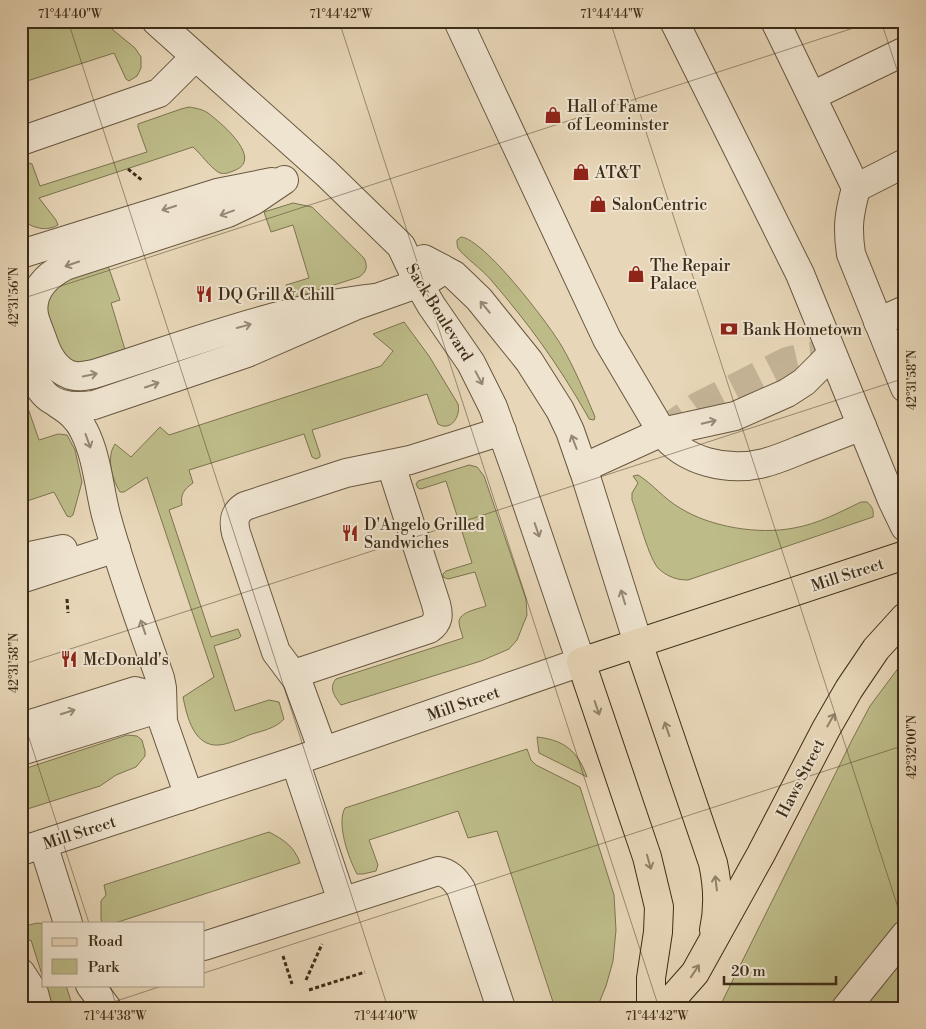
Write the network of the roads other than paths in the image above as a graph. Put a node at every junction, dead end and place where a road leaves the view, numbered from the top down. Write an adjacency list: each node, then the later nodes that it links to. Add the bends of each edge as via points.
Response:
1 (156, 21): 6 (street, Sack Boulevard)
2 (458, 21): 26 (street, via 607,339)
3 (674, 21): 21 (street, via 800,274)
4 (775, 21): 7 (street)
5 (905, 51): 7 (street)
6 (195, 56): 8 (street, via 159,93); 10 (street, Sack Boulevard)
7 (812, 96): 12 (street)
8 (21, 141)
9 (905, 163): 12 (street)
10 (320, 168): 11 (street); 13 (street, Sack Boulevard)
11 (284, 180): 14 (street, one-way to 14, via 217,193); 17 (street, one-way to 17, via 228,213 53,272 36,294 34,315 47,352 60,370 77,377 94,374 261,322)
12 (856, 188): 19 (street, via 849,214 851,254)
13 (401, 246): 15 (street); 16 (street, Sack Boulevard)
14 (21, 254)
15 (441, 268): 16 (street, via 436,275); 28 (street, one-way to 15, via 560,410 528,361 479,299 454,275)
16 (419, 284): 17 (street); 25 (street, Sack Boulevard, one-way to 25, via 471,363)
17 (376, 298): 23 (street, one-way to 17, via 94,405 247,353)
18 (905, 310): 19 (street)
19 (878, 322): 22 (street)
20 (21, 343): 23 (street, via 41,390)
21 (832, 354): 24 (street); 26 (street, one-way to 21, via 735,416 786,393 804,382)
22 (905, 388)
23 (58, 404): 30 (street, one-way to 30, via 77,420 89,443)
24 (862, 426): 26 (street, via 779,458 750,465 702,460 678,449); 29 (street)
25 (502, 431): 27 (street); 36 (street, Sack Boulevard, one-way to 36)
26 (662, 432): 28 (street)
27 (391, 465): 37 (street, via 438,619 429,629); 37 (street, via 330,478 245,506 236,514 236,533 276,652)
28 (583, 468): 35 (street, one-way to 28)
29 (905, 526)
30 (116, 548): 32 (street, via 102,544 77,546); 33 (street); 38 (street, one-way to 30, via 160,678)
31 (905, 555): 35 (main road, Mill Street)
32 (21, 558)
33 (21, 579)
34 (905, 616): 49 (main road, Haws Street, one-way to 34, via 849,689 876,649)
35 (638, 643): 36 (main road, Mill Street); 49 (main road, Haws Street, one-way to 35, via 718,905 713,863)
36 (581, 662): 41 (street, Mill Street); 57 (main road, one-way to 57, via 654,882 659,907)
37 (294, 674): 41 (street)
38 (162, 708): 39 (street, one-way to 38, via 135,691 150,695); 40 (street); 43 (street, via 163,722)
39 (21, 727)
40 (21, 751)
41 (323, 751): 42 (street, Mill Street)
42 (295, 761): 43 (street, Mill Street); 45 (street)
43 (189, 796): 44 (street, Mill Street)
44 (32, 848): 46 (street)
45 (342, 901): 48 (street); 56 (street, via 431,872 445,872 457,882 464,896)
46 (68, 922)
47 (905, 935): 59 (street)
48 (205, 946)
49 (709, 948): 58 (main road, Haws Street, one-way to 49, via 695,973)
50 (21, 973): 53 (street, via 34,993)
51 (89, 986): 54 (street)
52 (90, 986): 55 (street)
53 (38, 1008)
54 (86, 1008)
55 (107, 1008)
56 (501, 1008)
57 (651, 1008)
58 (664, 1008)
59 (846, 1008)

